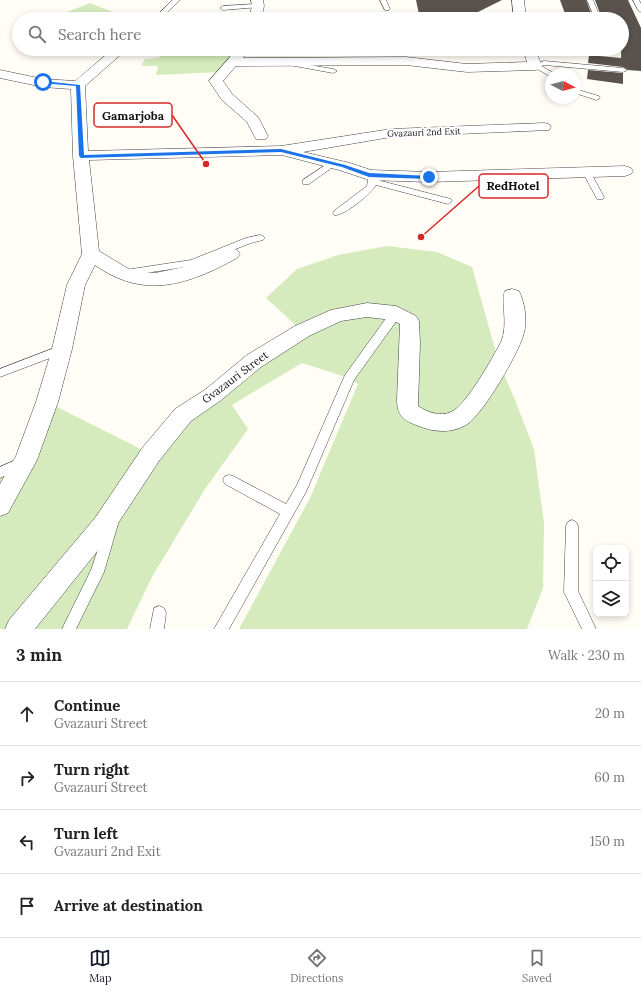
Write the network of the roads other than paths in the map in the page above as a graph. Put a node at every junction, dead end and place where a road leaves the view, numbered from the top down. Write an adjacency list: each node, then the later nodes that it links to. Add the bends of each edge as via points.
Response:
1 (177, 0): 10 (lane)
2 (383, 0): 8 (lane)
3 (518, 0): 11 (street)
4 (590, 0): 12 (lane)
5 (636, 0): 9 (lane)
6 (257, 3): 7 (lane)
7 (223, 8)
8 (387, 9)
9 (641, 10)
10 (164, 12)
11 (519, 12)
12 (595, 12)
13 (113, 56): 23 (street)
14 (239, 56): 16 (street)
15 (531, 56): 18 (street)
16 (234, 62): 17 (street); 27 (street, via 216,81 226,97 253,120)
17 (276, 62): 18 (street, via 406,61 467,68); 20 (lane)
18 (535, 66): 19 (lane, via 544,63); 21 (lane)
19 (623, 70)
20 (333, 71)
21 (545, 72)
22 (0, 74): 23 (street)
23 (78, 85): 29 (street)
24 (581, 93): 25 (lane)
25 (596, 98)
26 (544, 127): 28 (street, Gvazauri 2nd Exit, via 391,133)
27 (260, 136)
28 (281, 151): 29 (street, Gvazauri 2nd Exit); 30 (street, Gvazauri 2nd Exit)
29 (81, 156): 39 (street)
30 (333, 164): 33 (street, Gvazauri 2nd Exit); 34 (lane)
31 (625, 172): 32 (street, Gvazauri 2nd Exit)
32 (587, 173): 33 (street, Gvazauri 2nd Exit); 35 (lane)
33 (370, 177): 36 (lane, via 378,183); 37 (lane, via 372,185 369,191)
34 (306, 182)
35 (600, 198)
36 (448, 200)
37 (337, 213)
38 (260, 238): 41 (lane, via 192,263)
39 (91, 254): 41 (street); 44 (street, via 76,285)
40 (231, 254): 41 (street, via 182,274 146,281)
41 (123, 274)
42 (512, 296): 43 (street, via 516,315 514,335 494,372 464,415 451,421 435,423 417,418 408,410 411,334 409,321)
43 (396, 313): 50 (street, Gvazauri Street, via 367,310 338,315 302,331 254,361 213,395 183,415 151,454); 51 (lane, via 349,378 302,488)
44 (62, 349): 45 (lane); 46 (street, via 47,402)
45 (0, 373)
46 (26, 460): 47 (lane); 49 (street)
47 (0, 472)
48 (229, 480): 51 (lane)
49 (0, 505)
50 (116, 506): 54 (street, Gvazauri Street); 55 (lane, via 97,572)
51 (289, 512): 57 (lane)
52 (572, 526): 58 (lane, via 571,592)
53 (159, 613): 56 (lane)
54 (18, 629)
55 (69, 629)
56 (157, 629)
57 (221, 629)
58 (589, 629)

